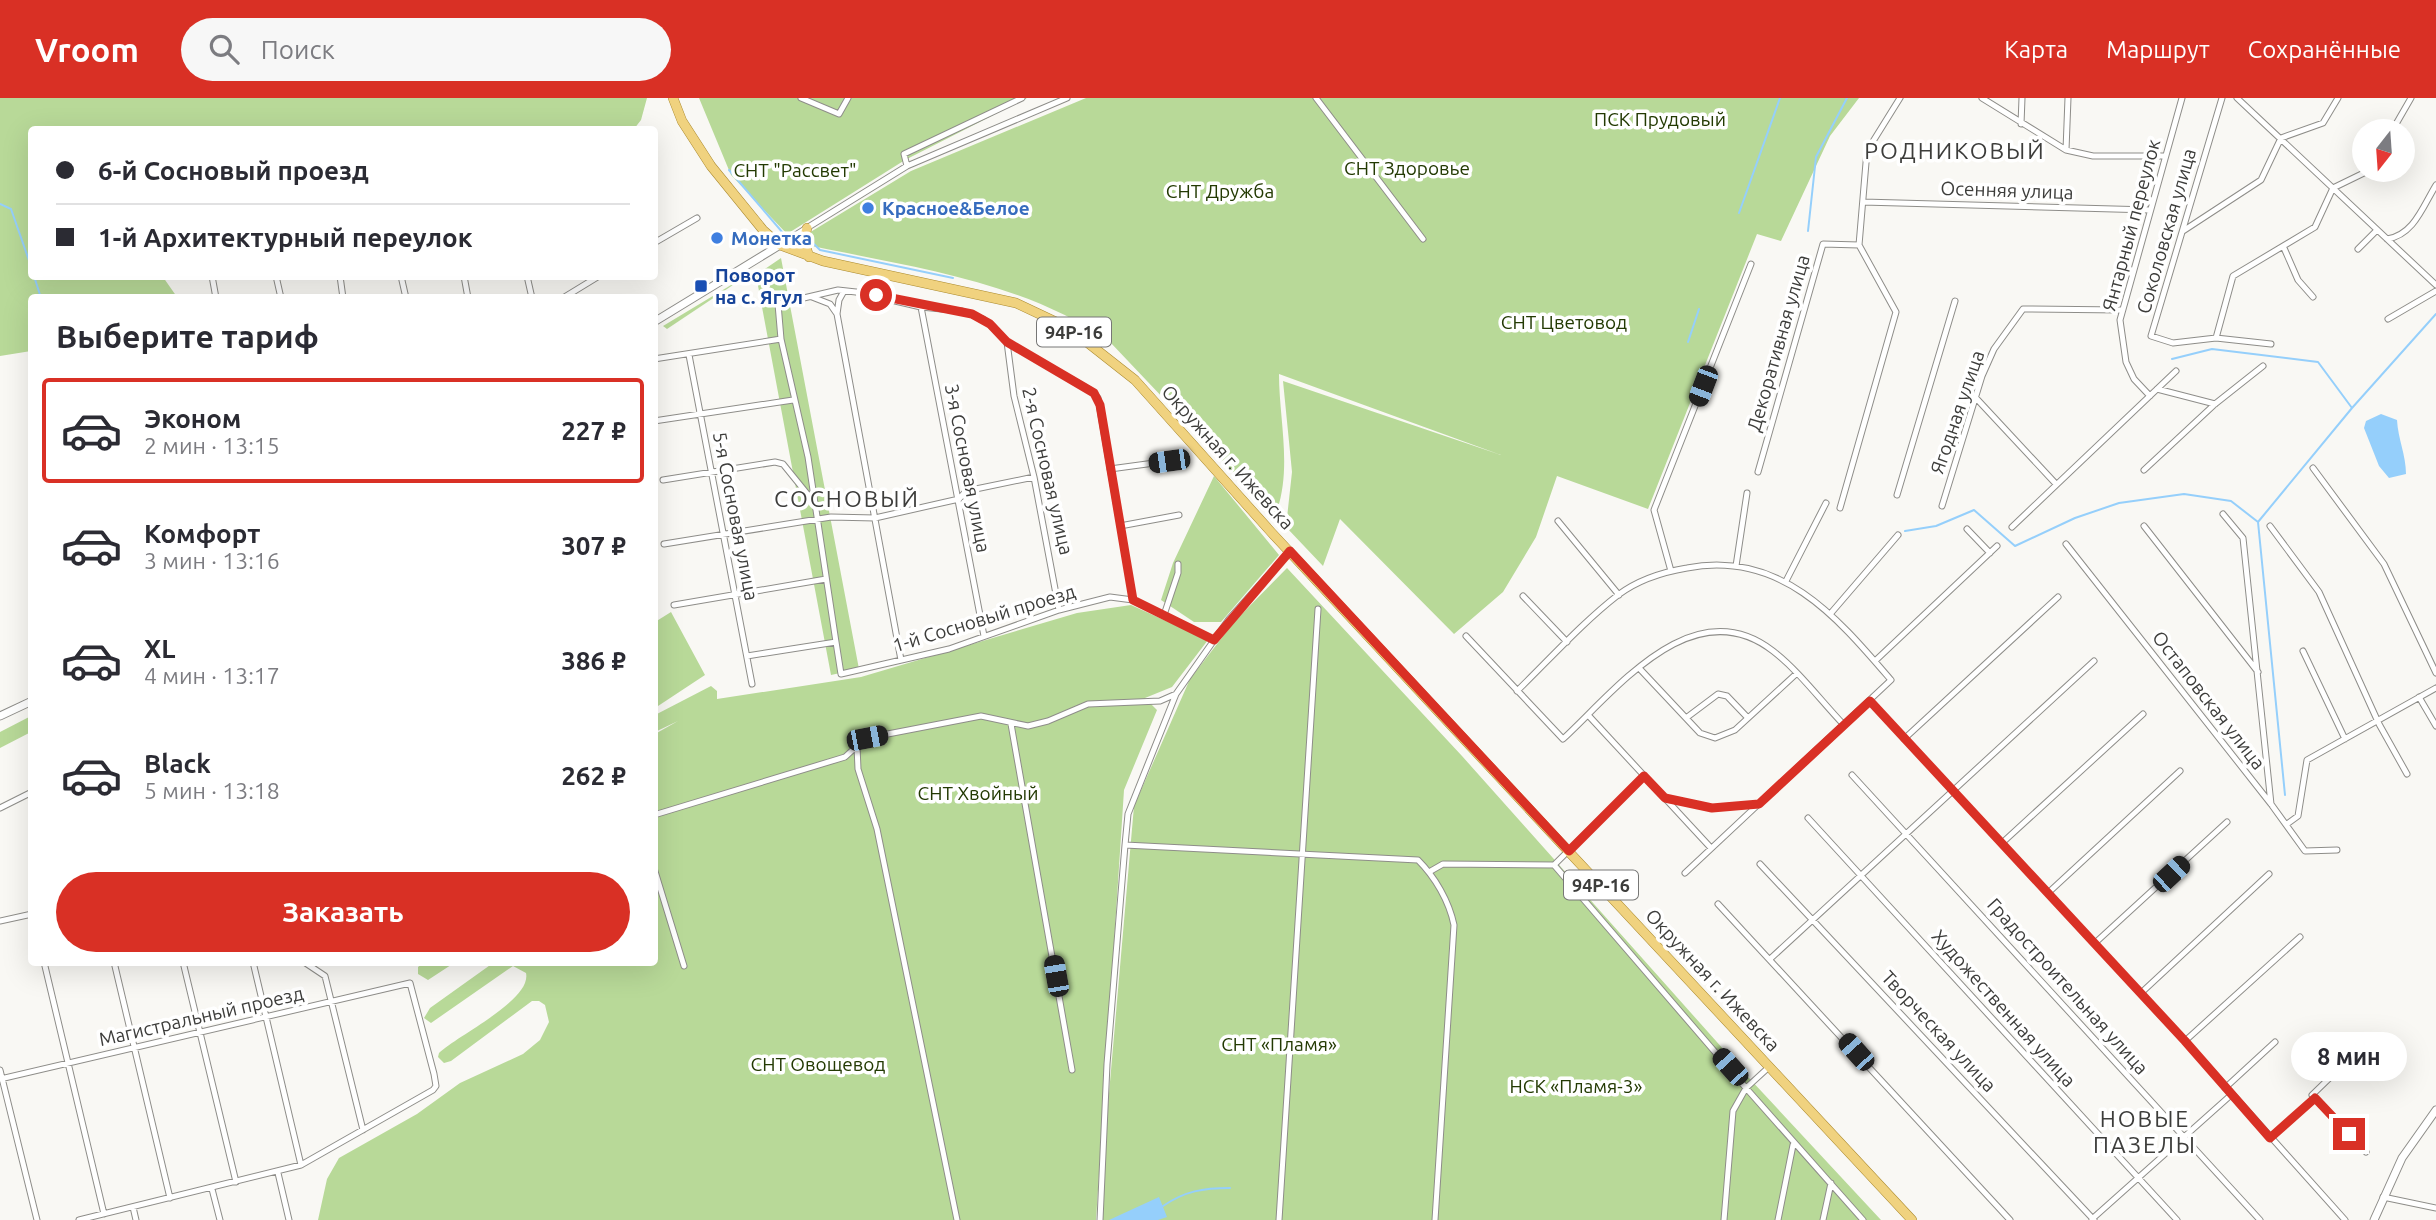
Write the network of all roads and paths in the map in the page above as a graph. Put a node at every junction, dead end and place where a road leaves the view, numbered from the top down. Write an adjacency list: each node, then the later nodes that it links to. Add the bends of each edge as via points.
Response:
1 (673, 98): 34 (main road, Окружная г. Ижевска / 94Р-16, via 711,166)
2 (801, 98): 3 (street, via 839,114)
3 (848, 98)
4 (1022, 98): 21 (street, via 904,154)
5 (1067, 98): 21 (street)
6 (1316, 98): 31 (street)
7 (1900, 98): 25 (street, via 1867,151)
8 (1982, 98): 17 (street)
9 (2022, 98): 17 (street)
10 (2068, 98): 19 (street)
11 (2182, 98): 20 (street, Янтарный переулок)
12 (2222, 98): 30 (street, Соколовская улица)
13 (2237, 98): 18 (street)
14 (2338, 98): 18 (street, via 2323,123)
15 (2411, 98): 16 (street)
16 (2399, 119)
17 (2021, 124): 19 (street)
18 (2281, 138): 24 (street); 30 (street, via 2261,180)
19 (2066, 150): 20 (street, via 2093,156)
20 (2165, 156): 26 (street, Янтарный переулок)
21 (907, 166): 28 (street)
22 (2352, 179): 24 (street)
23 (2436, 184): 32 (street, via 2410,228)
24 (2333, 188): 29 (street); 36 (street, via 2315,227)
25 (1863, 202): 26 (street, Осенняя улица); 35 (street)
26 (2150, 210): 49 (street, Янтарный переулок)
27 (697, 218): 33 (street)
28 (807, 228): 34 (street); 38 (main road, via 804,240)
29 (2377, 230): 32 (street); 37 (street)
30 (2182, 231): 53 (street, Соколовская улица, via 2151,336 2174,343)
31 (1423, 239)
32 (2387, 239): 41 (street)
33 (658, 241)
34 (780, 245): 38 (main road, Окружная г. Ижевска / 94Р-16); 52 (street)
35 (1859, 245): 72 (street, Декоративная улица, via 1823,244); 83 (street, via 1896,312)
36 (2284, 248): 46 (street, via 2298,280); 53 (street, via 2233,276)
37 (2358, 249)
38 (809, 257): 99 (main road, Окружная г. Ижевска / 94Р-16, via 1016,303 1069,328 1135,380)
39 (1751, 264): 103 (street, via 1654,510)
40 (589, 280): 44 (street)
41 (2436, 285)
42 (844, 291): 45 (street); 48 (street); 50 (street)
43 (2436, 291): 51 (street)
44 (569, 294)
45 (808, 296): 50 (street, via 831,304); 54 (street, via 778,304)
46 (2313, 296)
47 (1955, 301): 78 (street)
48 (921, 306): 55 (street, via 972,314); 79 (street, 3-я Сосновая улица)
49 (2122, 310): 62 (street, Янтарный переулок, via 2121,345 2126,362); 63 (street, Ягодная улица, via 2023,309 1991,356)
50 (837, 314): 86 (street)
51 (2388, 319)
52 (658, 320)
53 (2216, 338): 56 (street, Соколовская улица)
54 (781, 339): 57 (street); 64 (street)
55 (1007, 342): 70 (street, via 1094,393); 74 (street, 2-я Сосновая улица, via 1014,396)
56 (2271, 344)
57 (689, 355): 58 (street); 66 (street, 5-я Сосновая улица)
58 (658, 359)
59 (2263, 366): 65 (street)
60 (2176, 371): 61 (street)
61 (2157, 389): 62 (street); 65 (street)
62 (2150, 396): 76 (street)
63 (1975, 397): 76 (street); 82 (street, Ягодная улица)
64 (793, 400): 66 (street); 80 (street)
65 (2215, 404): 71 (street)
66 (700, 414): 67 (street); 73 (street, 5-я Сосновая улица)
67 (658, 420)
68 (1169, 461): 70 (street)
69 (2314, 468): 128 (street, via 2384,564)
70 (1110, 470): 89 (street)
71 (2144, 470)
72 (1758, 472)
73 (712, 473): 75 (street); 80 (street, via 778,463); 94 (street, 5-я Сосновая улица)
74 (1034, 477): 79 (street, via 966,491); 113 (street, 2-я Сосновая улица)
75 (663, 480)
76 (2056, 484): 92 (street)
77 (1747, 493): 102 (street)
78 (1897, 495)
79 (958, 499): 86 (street); 116 (street, 3-я Сосновая улица)
80 (814, 502): 87 (street)
81 (1826, 503): 105 (street)
82 (1942, 506)
83 (1840, 508)
84 (2223, 514): 127 (street, via 2242,538)
85 (1179, 515): 89 (street)
86 (875, 518): 87 (street); 123 (street)
87 (817, 519): 94 (street); 104 (street)
88 (1558, 521): 107 (street)
89 (1120, 526): 110 (street)
90 (2144, 526): 127 (street)
91 (2270, 526): 142 (street, via 2319,592)
92 (2011, 527)
93 (1967, 529): 100 (street)
94 (723, 532): 96 (street); 106 (street, 5-я Сосновая улица)
95 (1898, 535): 114 (street)
96 (664, 544)
97 (2066, 544): 157 (street, Остаповская улица)
98 (1997, 546): 100 (street)
99 (1290, 551): 118 (street); 168 (main road, Окружная г. Ижевска / 94Р-16)
100 (1990, 552): 124 (street)
101 (1178, 564): 115 (street)
102 (1736, 566): 103 (street); 105 (street)
103 (1671, 570): 107 (street)
104 (826, 579): 106 (street); 119 (street)
105 (1786, 581): 114 (street)
106 (735, 594): 111 (street); 122 (street, 5-я Сосновая улица)
107 (1619, 595): 120 (street)
108 (1523, 596): 120 (street)
109 (2058, 597): 146 (street)
110 (1133, 600): 113 (street, 1-й Сосновый проезд, via 1110,597); 115 (street)
111 (674, 605)
112 (1318, 609): 169 (street)
113 (1059, 610): 116 (street, 1-й Сосновый проезд)
114 (1831, 613): 124 (street)
115 (1164, 615): 118 (street)
116 (984, 636): 123 (street, 1-й Сосновый проезд)
117 (1466, 636): 132 (street)
118 (1214, 640): 133 (street)
119 (836, 642): 122 (street); 123 (street, 1-й Сосновый проезд, via 841,674)
120 (1567, 642): 132 (street)
121 (2303, 651): 147 (street)
122 (747, 656): 130 (street, 5-я Сосновая улица)
123 (901, 660)
124 (1875, 661): 135 (street, via 1891,680)
125 (2095, 661): 153 (street)
126 (1639, 668): 129 (street, via 1676,640 1715,632 1743,636 1773,650); 138 (street); 140 (street)
127 (2258, 672): 157 (street)
128 (2436, 673)
129 (1796, 674): 141 (street); 144 (street)
130 (752, 684)
131 (2436, 688): 134 (street)
132 (1517, 691): 138 (street, via 1563,739)
133 (1176, 694): 143 (street, via 1160,701 1088,704 1048,721); 165 (street, via 1128,814)
134 (2419, 697): 142 (street); 145 (street)
135 (1870, 701): 144 (street); 146 (street)
136 (28, 703): 139 (street)
137 (2143, 714): 164 (street)
138 (1588, 715): 152 (street)
139 (0, 716)
140 (1686, 718): 141 (street, via 1700,733 1714,738 1730,734); 141 (street, via 1717,694 1727,696)
141 (1748, 719)
142 (2378, 722): 147 (street); 150 (street)
143 (1011, 724): 148 (street, via 981,716 867,738); 202 (street)
144 (1843, 725): 156 (street)
145 (2436, 726)
146 (1905, 739): 153 (street)
147 (2345, 739): 162 (street, via 2307,760 2298,816)
148 (857, 747): 159 (street, via 845,757); 231 (street, via 858,769 877,829)
149 (2180, 771): 177 (street)
150 (2407, 774)
151 (1852, 775): 163 (street, Градостроительная улица)
152 (1644, 776): 155 (street); 168 (street)
153 (1951, 790): 163 (street); 164 (street)
154 (28, 794): 158 (street)
155 (1665, 798): 156 (street, via 1712,808); 166 (street)
156 (1759, 804): 166 (street)
157 (2271, 804): 162 (street, Остаповская улица)
158 (0, 808)
159 (658, 814)
160 (1808, 818): 175 (street, Художественная улица)
161 (2227, 822): 183 (street)
162 (2287, 824): 167 (street, Остаповская улица, via 2305,851)
163 (1907, 833): 175 (street); 210 (street, Градостроительная улица)
164 (2002, 843): 177 (street)
165 (1125, 845): 169 (street); 232 (street)
166 (1711, 848): 173 (street)
167 (2337, 850)
168 (1569, 851): 170 (street); 199 (main road, Окружная г. Ижевска / 94Р-16)
169 (1304, 854): 172 (street, via 1418,860); 233 (street)
170 (1554, 864): 172 (street, via 1443,864); 204 (street)
171 (1760, 864): 180 (street, Творческая улица)
172 (1429, 872): 234 (street, via 1454,925)
173 (1685, 873)
174 (2269, 874): 191 (street)
175 (1861, 875): 180 (street); 216 (street, Художественная улица)
176 (658, 881): 190 (street)
177 (2048, 893): 183 (street)
178 (1718, 904): 184 (street)
179 (28, 915): 181 (street)
180 (1812, 920): 184 (street); 225 (street, Творческая улица)
181 (0, 921)
182 (2300, 937): 195 (street)
183 (2095, 943): 191 (street)
184 (1770, 959): 240 (street)
185 (45, 966): 198 (street)
186 (115, 966): 197 (street)
187 (184, 966): 194 (street)
188 (254, 966): 193 (street)
189 (310, 966): 192 (street, via 325,976)
190 (684, 966)
191 (2141, 993): 195 (street)
192 (332, 1001): 193 (street, Магистральный проезд); 209 (street); 209 (street, Магистральный проезд, via 410,983 435,1088)
193 (265, 1017): 194 (street, Магистральный проезд); 214 (street)
194 (199, 1034): 197 (street, Магистральный проезд); 217 (street)
195 (2185, 1041): 205 (street)
196 (2275, 1042): 205 (street)
197 (134, 1047): 198 (street, Магистральный проезд); 221 (street)
198 (68, 1063): 203 (street, Магистральный проезд); 224 (street)
199 (1769, 1067): 204 (street); 239 (main road, Окружная г. Ижевска / 94Р-16)
200 (2340, 1068): 207 (street, via 2312,1094)
201 (0, 1070): 203 (street)
202 (1072, 1070)
203 (1, 1079): 226 (street)
204 (1746, 1088): 212 (street); 235 (street, via 1733,1111)
205 (2225, 1088): 206 (street)
206 (2231, 1095): 210 (street); 211 (street)
207 (2315, 1098): 211 (street); 213 (street)
208 (2436, 1110): 220 (street, via 2407,1149)
209 (363, 1130): 214 (street)
210 (2184, 1137): 216 (street); 242 (street, Градостроительная улица)
211 (2270, 1138): 243 (street)
212 (1793, 1144): 218 (street); 236 (street)
213 (2366, 1153)
214 (301, 1166): 215 (street)
215 (278, 1173): 217 (street); 230 (street)
216 (2138, 1178): 225 (street); 241 (street, Художественная улица)
217 (236, 1182): 219 (street)
218 (1831, 1183): 237 (street); 238 (street)
219 (212, 1189): 221 (street); 229 (street)
220 (2383, 1197): 223 (street); 244 (street)
221 (170, 1199): 222 (street)
222 (133, 1207): 224 (street); 228 (street)
223 (2436, 1208)
224 (104, 1214): 227 (street)
225 (2093, 1219)
226 (37, 1220)
227 (79, 1220)
228 (136, 1220)
229 (220, 1220)
230 (289, 1220)
231 (957, 1220)
232 (1100, 1220)
233 (1279, 1220)
234 (1435, 1220)
235 (1724, 1220)
236 (1778, 1220)
237 (1824, 1220)
238 (1863, 1220)
239 (1912, 1220)
240 (2010, 1220)
241 (2177, 1220)
242 (2260, 1220)
243 (2344, 1220)
244 (2374, 1220)

